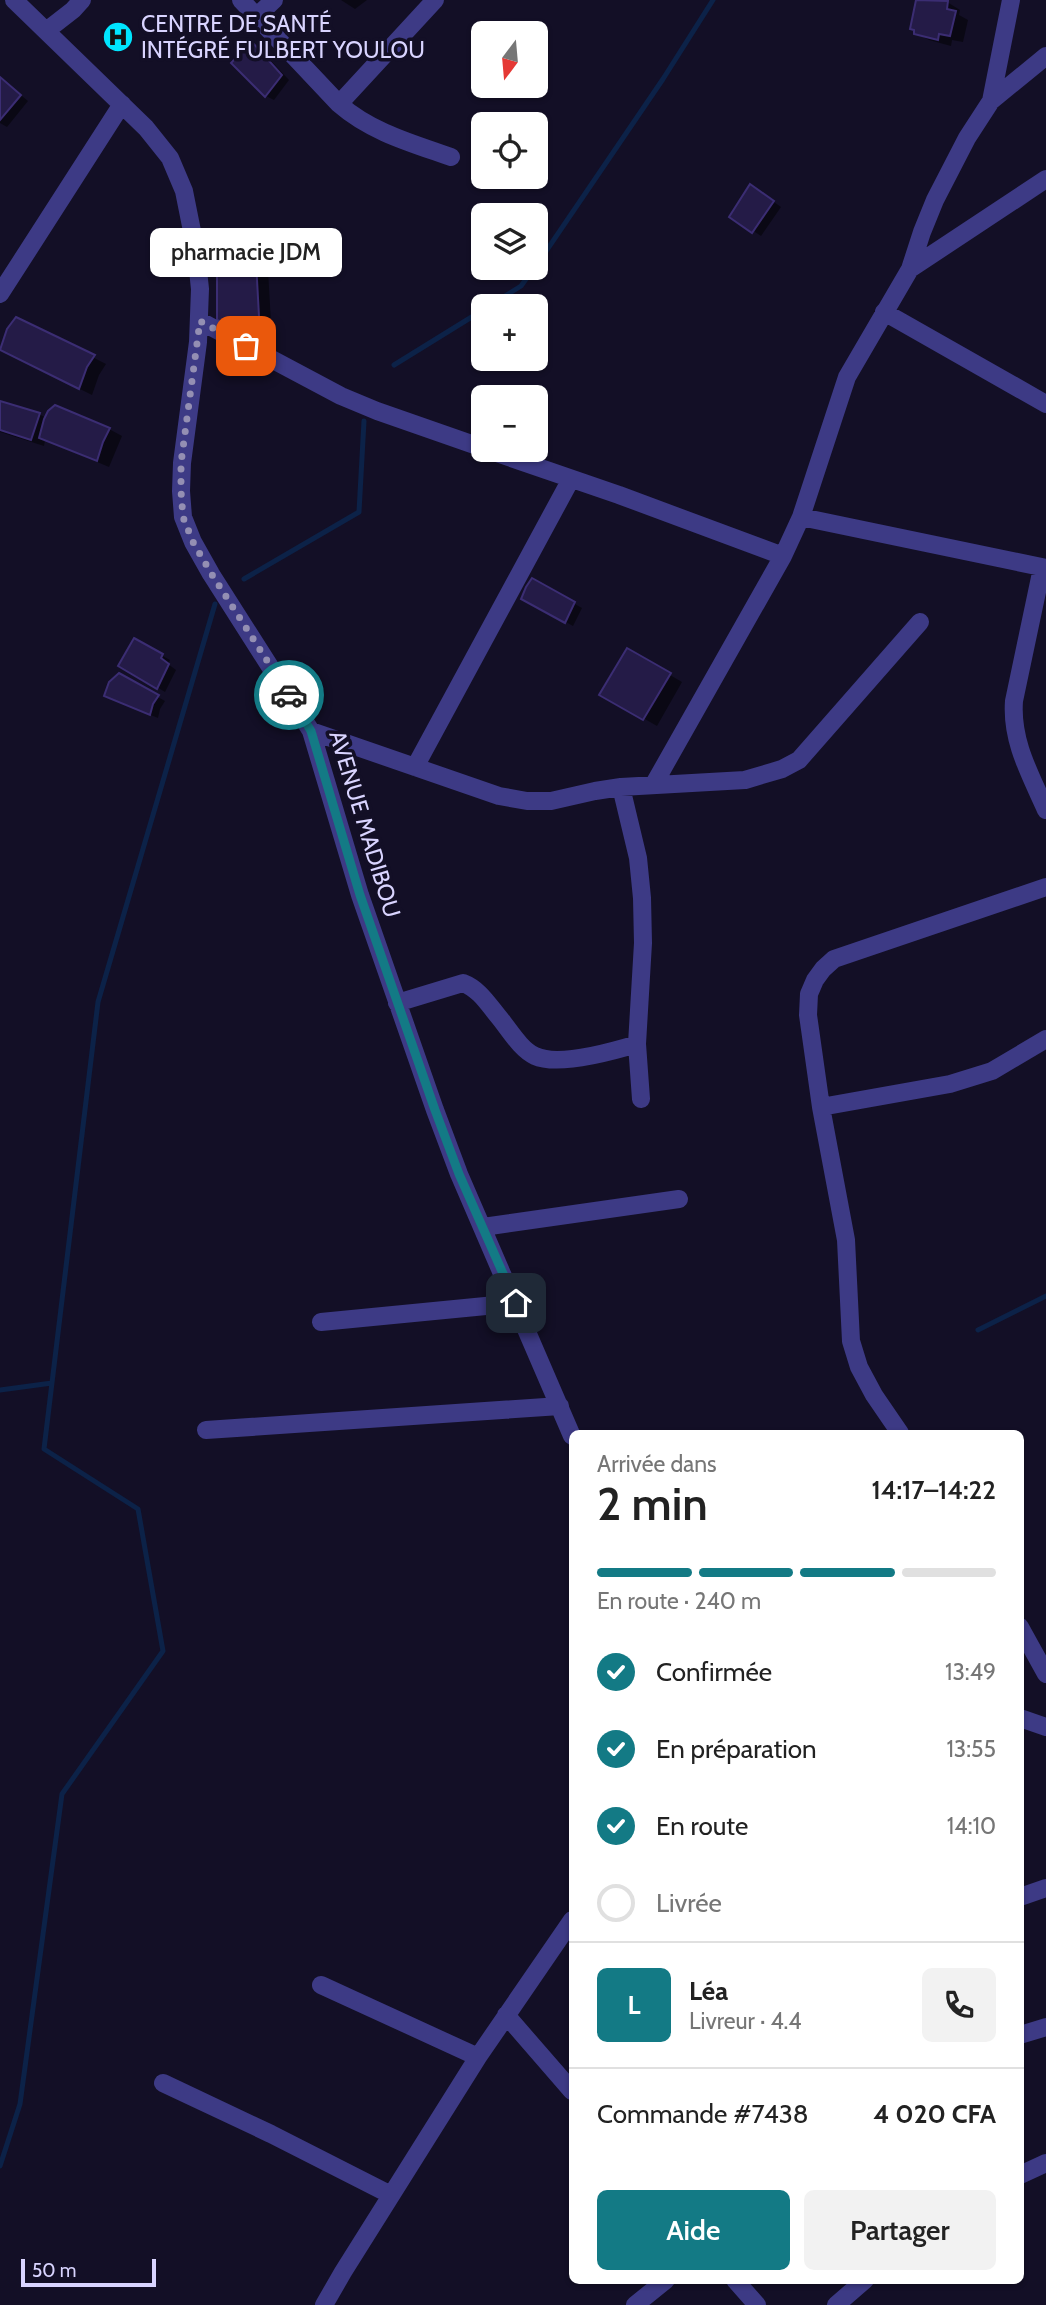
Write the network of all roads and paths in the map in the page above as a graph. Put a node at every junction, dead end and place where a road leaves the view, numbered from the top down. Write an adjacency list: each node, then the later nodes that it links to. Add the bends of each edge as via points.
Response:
1 (14, 0): 8 (street, AVENUE MADIBOU)
2 (82, 0): 8 (street)
3 (241, 0): 7 (street)
4 (274, 0): 7 (street)
5 (435, 0): 12 (street)
6 (1011, 0): 10 (street)
7 (256, 16): 12 (street)
8 (46, 31): 11 (street, AVENUE MADIBOU)
9 (1046, 56): 10 (street)
10 (991, 101): 15 (street, via 935,200)
11 (122, 104): 16 (street); 18 (street, AVENUE MADIBOU, via 170,158 184,191 197,251)
12 (339, 104): 13 (street, via 386,134)
13 (451, 157)
14 (1046, 179): 15 (street)
15 (910, 269): 17 (street)
16 (0, 294)
17 (884, 312): 19 (street); 23 (street, via 847,377)
18 (200, 321): 20 (street, via 341,396); 27 (street, AVENUE MADIBOU, via 181,463 183,517 211,573)
19 (1046, 404)
20 (471, 444)
21 (522, 462): 22 (street)
22 (571, 479): 24 (street); 28 (street)
23 (801, 517): 24 (street); 25 (street)
24 (783, 556): 29 (street)
25 (1044, 568): 31 (street, via 1013,721 1022,757)
26 (920, 622): 29 (street, via 799,760 745,780)
27 (311, 731): 28 (street); 33 (street, AVENUE MADIBOU)
28 (415, 767): 30 (street, via 527,801 551,801)
29 (654, 783): 30 (street)
30 (621, 787): 35 (street, via 638,858 642,898)
31 (1046, 810)
32 (1046, 887): 37 (street, via 834,959 823,969 809,994 808,1015)
33 (397, 1003): 35 (street, via 463,983 478,991 526,1050 537,1057 607,1054); 39 (street, AVENUE MADIBOU)
34 (1046, 1039): 37 (street, via 992,1071 950,1084)
35 (637, 1044): 36 (street)
36 (641, 1099)
37 (821, 1107): 45 (street, via 846,1240 851,1340 864,1376)
38 (679, 1199): 39 (street)
39 (483, 1227): 40 (street, AVENUE MADIBOU)
40 (516, 1303): 41 (street); 42 (street, AVENUE MADIBOU)
41 (321, 1322)
42 (560, 1406): 43 (street); 44 (street, AVENUE MADIBOU)
43 (206, 1430)
44 (570, 1430)
45 (898, 1430)
46 (1024, 1634): 47 (street)
47 (1046, 1674)
48 (1024, 1719): 49 (street)
49 (1046, 1727)
50 (1046, 1888): 51 (street)
51 (1024, 1896)
52 (569, 1924): 54 (street)
53 (321, 1985): 57 (street)
54 (506, 2015): 57 (street); 59 (street)
55 (1046, 2027): 56 (street)
56 (1024, 2034)
57 (478, 2057): 62 (street)
58 (163, 2083): 62 (street)
59 (569, 2088)
60 (1046, 2163): 61 (street)
61 (1024, 2173)
62 (391, 2195): 66 (street)
63 (661, 2284): 67 (street)
64 (739, 2284): 68 (street)
65 (860, 2284): 69 (street)
66 (324, 2305)
67 (635, 2305)
68 (757, 2305)
69 (836, 2305)

